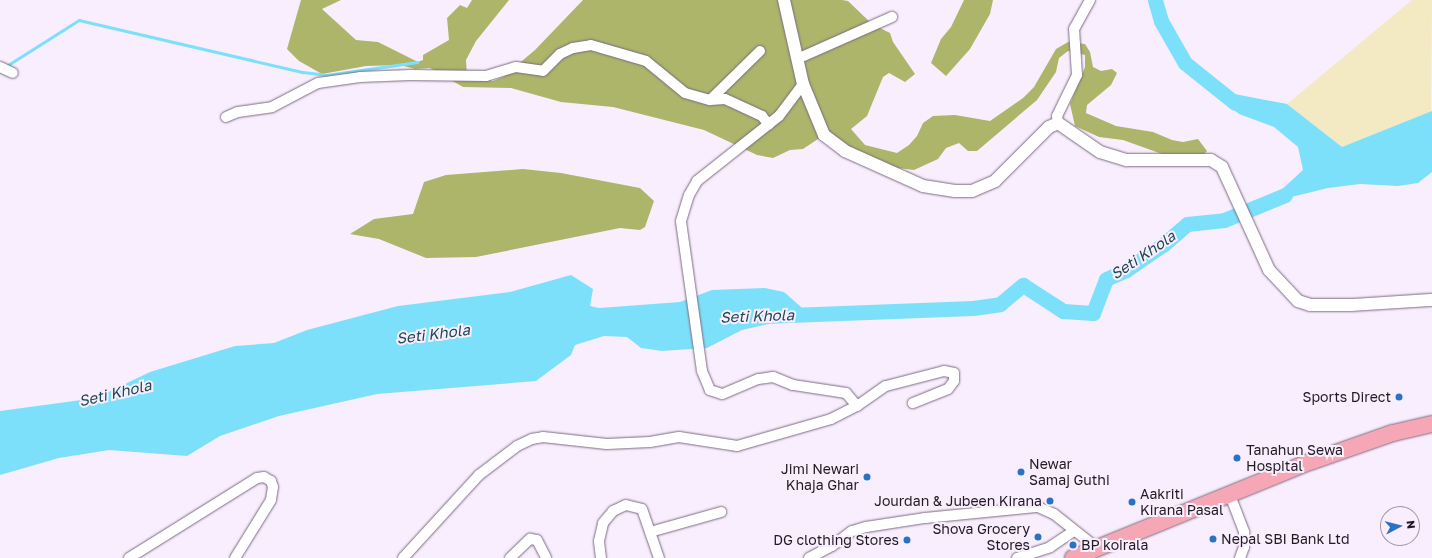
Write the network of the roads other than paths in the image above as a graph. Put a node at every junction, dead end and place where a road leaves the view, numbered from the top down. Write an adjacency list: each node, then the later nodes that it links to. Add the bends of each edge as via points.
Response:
1 (784, 0): 5 (street)
2 (1090, 0): 11 (street, via 1074,29 1077,75 1057,116)
3 (892, 17): 5 (street)
4 (760, 51): 9 (street)
5 (797, 59): 8 (street)
6 (0, 67): 7 (street)
7 (13, 73)
8 (803, 84): 11 (street, via 824,134 845,152 923,186 939,190 972,191 989,184 1049,127); 12 (street)
9 (710, 100): 10 (street, via 685,93 669,77 646,61 591,45 573,48 560,54 543,71 516,67 486,76 360,77 318,83 272,107 238,112); 12 (street, via 725,99 762,116)
10 (226, 117)
11 (1058, 123): 13 (street, via 1100,152 1127,160 1217,162 1234,192 1245,222 1269,270 1291,296 1304,304 1352,305)
12 (769, 125): 15 (street, via 697,181 681,221 685,267 702,371 710,390 722,394 758,379 773,377 794,384 846,393)
13 (1432, 300)
14 (913, 403): 15 (street, via 948,389 954,381 954,373 944,371 886,386)
15 (857, 406): 24 (street, via 832,419 737,446 679,437 650,442 607,444 543,437 532,439 517,446 479,475)
16 (1432, 424): 17 (highway, via 1393,433 1310,462)
17 (1230, 495): 21 (highway); 32 (street, via 1244,532 1244,547)
18 (721, 512): 20 (street)
19 (1074, 531): 21 (street); 29 (street, via 1054,514 1038,507 939,516 852,530 832,546); 30 (street, via 1050,547)
20 (650, 532): 27 (street, via 642,509 636,505 626,505 612,511 604,523 599,541); 28 (street)
21 (1096, 548): 31 (highway)
22 (129, 558): 23 (street, via 257,478 264,477 273,487 271,500)
23 (235, 558)
24 (402, 558)
25 (510, 558): 26 (street, via 530,539 538,540)
26 (546, 558)
27 (601, 558)
28 (659, 558)
29 (809, 558)
30 (1017, 558)
31 (1073, 558)
32 (1240, 558)

